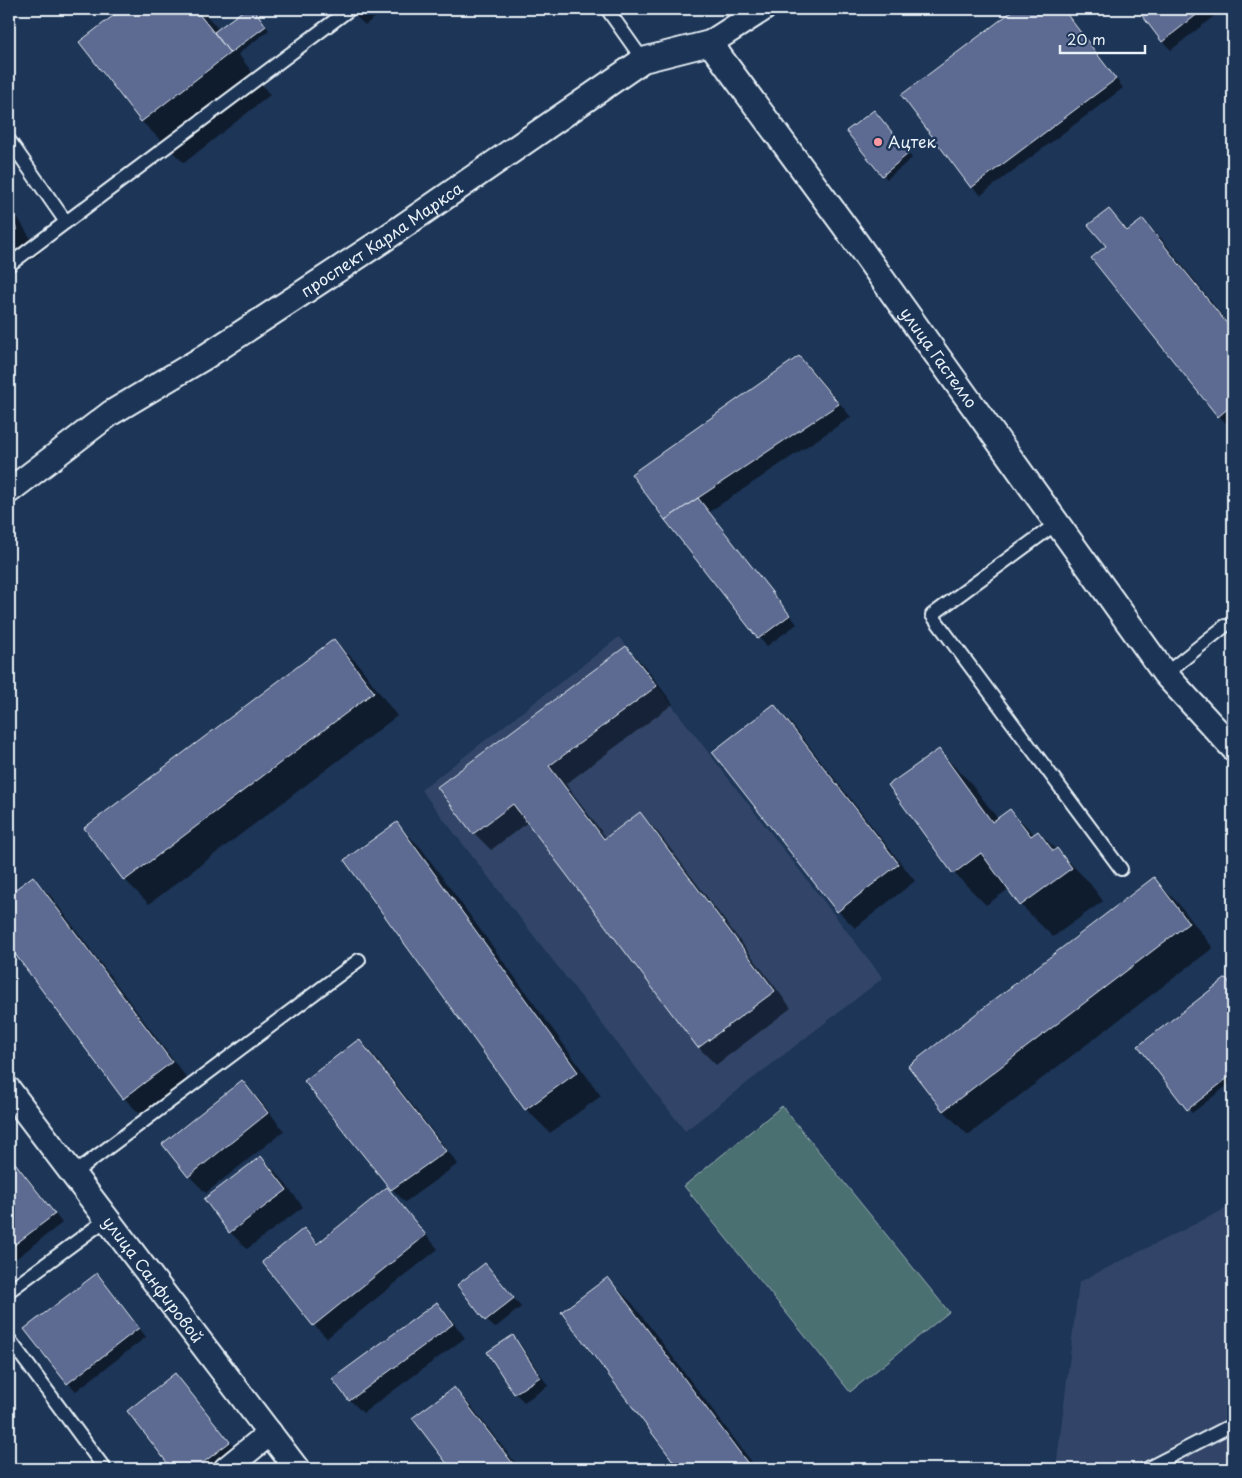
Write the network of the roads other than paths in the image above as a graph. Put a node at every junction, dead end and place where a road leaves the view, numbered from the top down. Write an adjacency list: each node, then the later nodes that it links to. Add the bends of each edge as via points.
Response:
1 (350, 9): 7 (lane)
2 (607, 9): 5 (lane)
3 (763, 9): 4 (street, проспект Карла Маркса)
4 (710, 43): 5 (street, проспект Карла Маркса); 10 (street, улица Гастелло, via 844,224)
5 (643, 60): 9 (street, проспект Карла Маркса, via 383,240 205,357 111,413)
6 (9, 140): 7 (lane)
7 (66, 222): 8 (lane)
8 (9, 265)
9 (9, 490)
10 (1057, 523): 12 (street, улица Гастелло); 14 (lane, via 932,615)
11 (1225, 626): 12 (lane)
12 (1165, 674): 13 (street, улица Гастелло)
13 (1233, 748)
14 (1121, 869)
15 (359, 960): 17 (lane)
16 (9, 1090): 17 (street, улица Санфировой)
17 (73, 1174): 18 (street, улица Санфировой)
18 (107, 1219): 19 (lane); 22 (street, улица Санфировой)
19 (9, 1291)
20 (9, 1339): 23 (lane)
21 (1233, 1428): 26 (lane, via 1226,1428)
22 (270, 1433): 24 (street); 25 (street, улица Санфировой)
23 (105, 1469)
24 (226, 1469)
25 (297, 1469)
26 (1146, 1469)

